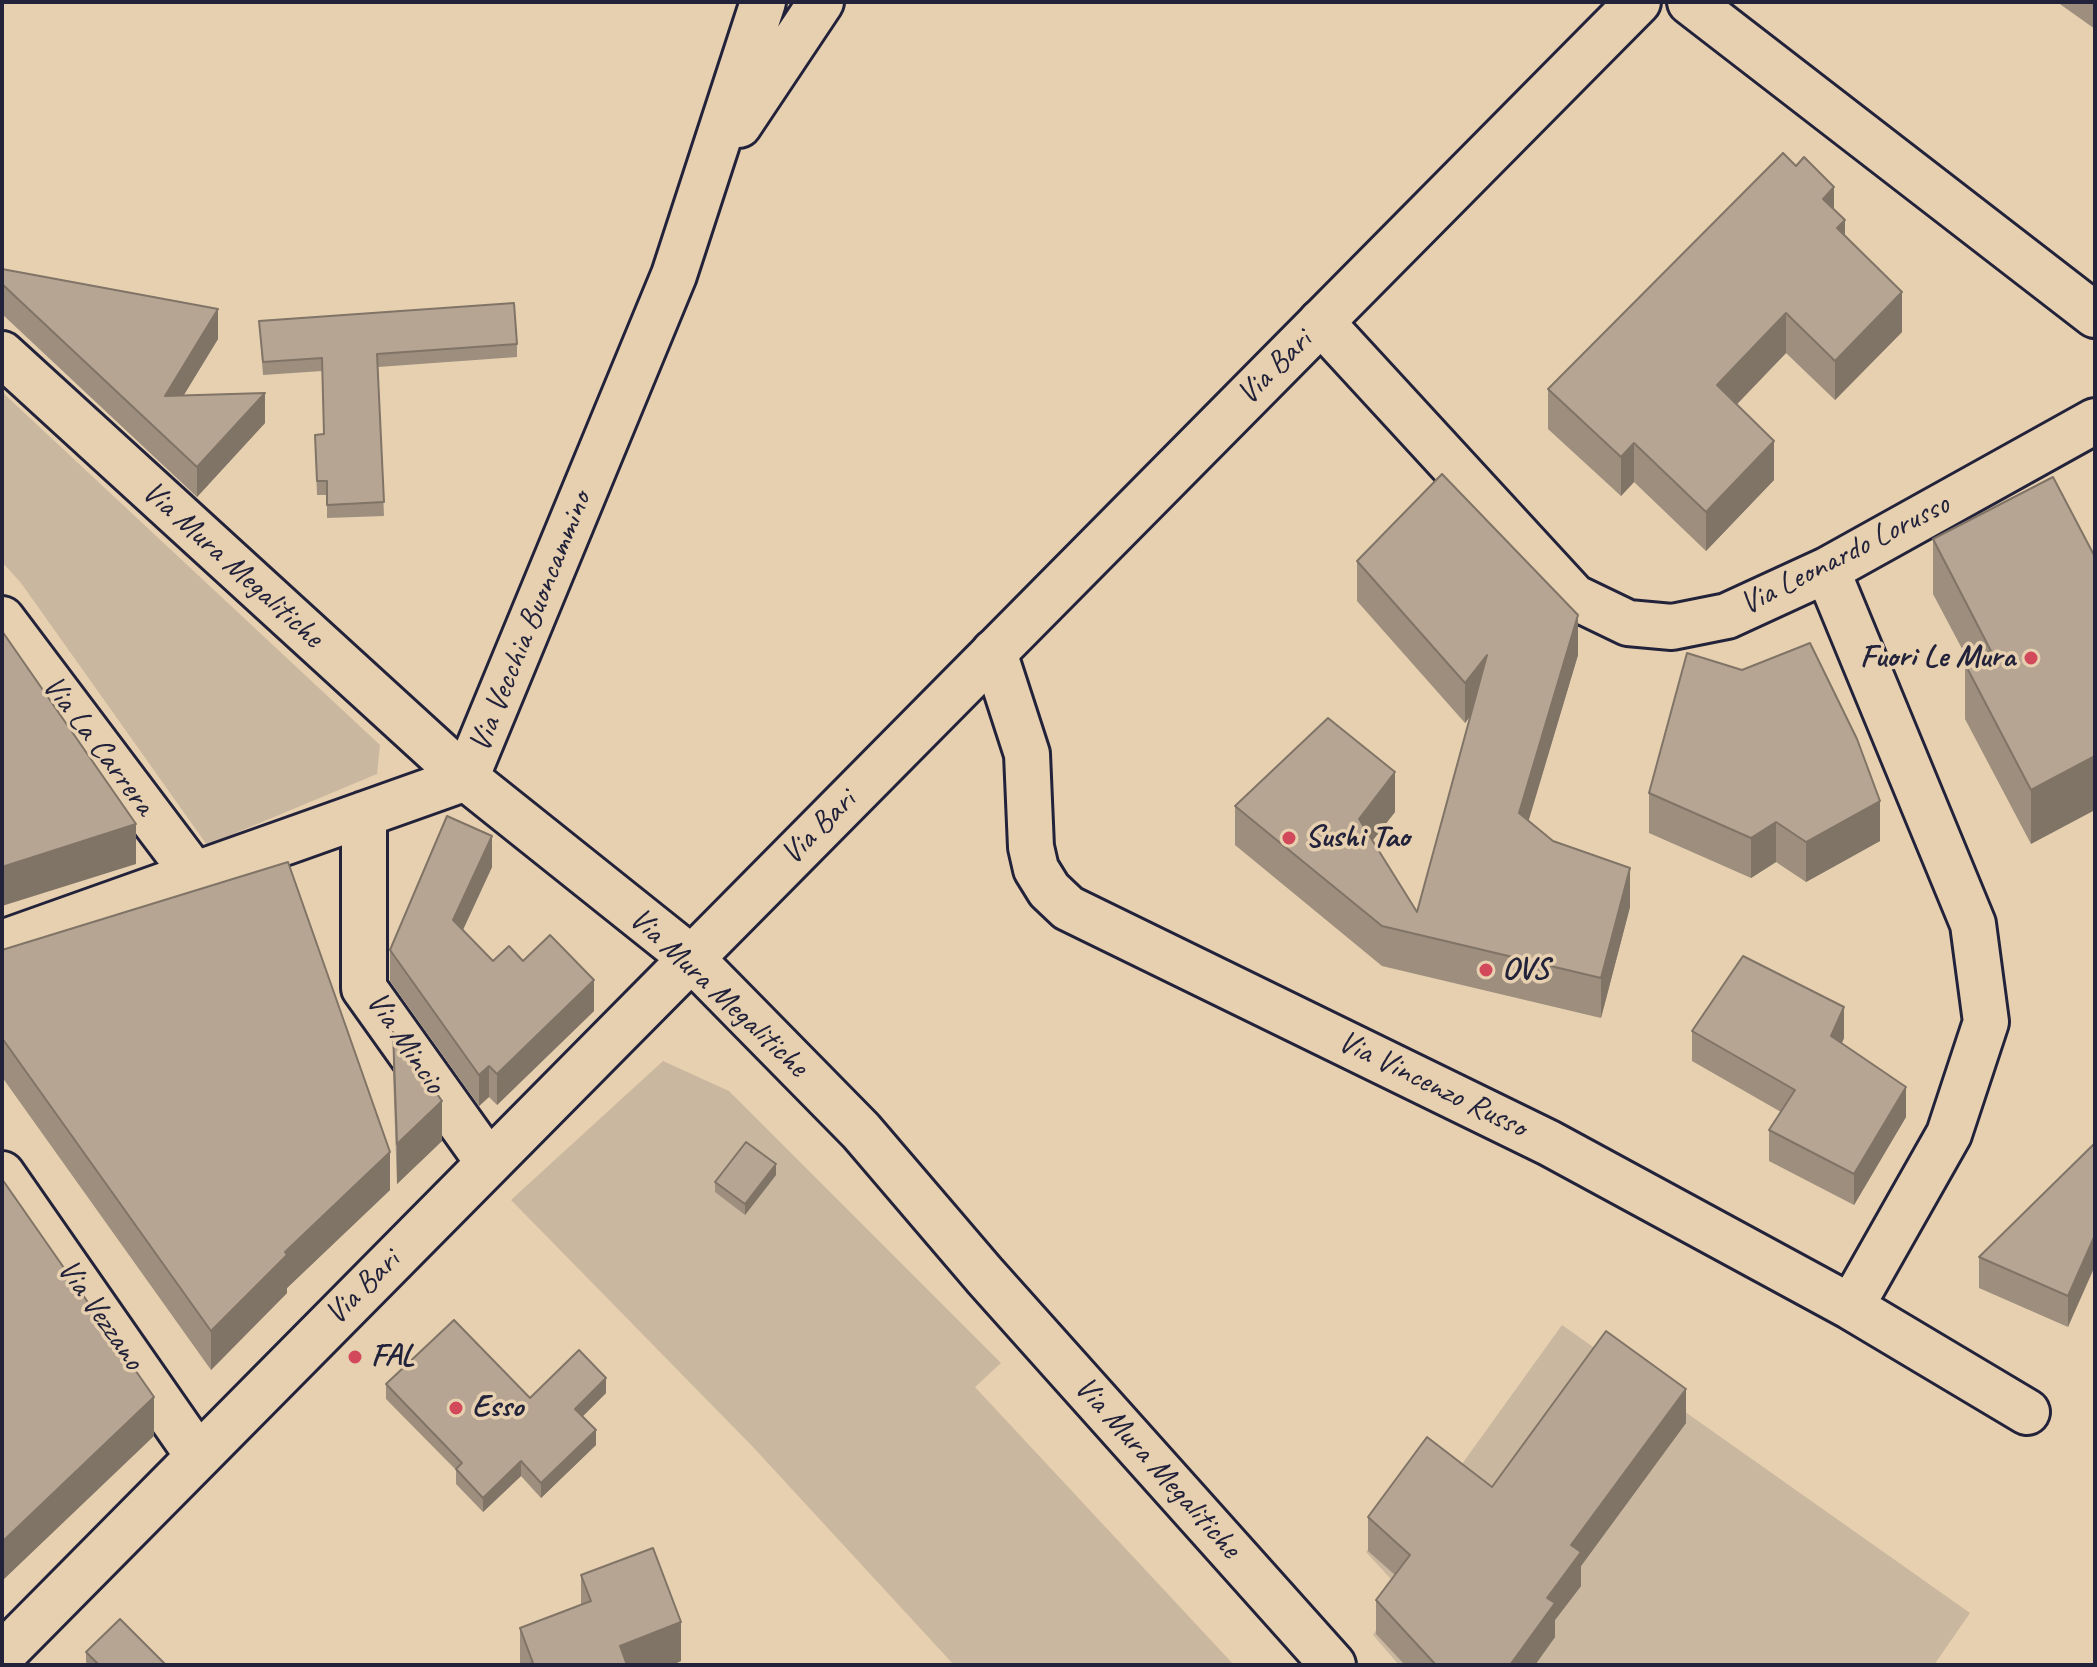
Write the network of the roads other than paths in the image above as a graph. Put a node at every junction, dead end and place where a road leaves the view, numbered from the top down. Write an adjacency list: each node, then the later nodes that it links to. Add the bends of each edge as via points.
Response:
1 (763, 2): 5 (street, Via Vecchia Buoncammino)
2 (821, 2): 5 (street)
3 (1638, 2): 7 (street, Via Bari)
4 (1690, 2): 6 (street)
5 (709, 170): 13 (street, Via Vecchia Buoncammino, via 674,275)
6 (2095, 315)
7 (1321, 322): 10 (street, Via Leonardo Lorusso, via 1574,597 1599,612 1628,623 1672,627 1727,616); 12 (street, Via Bari)
8 (2, 354): 13 (street, Via Mura Megalitiche)
9 (2095, 421): 10 (street, Via Leonardo Lorusso)
10 (1827, 570): 20 (street, via 1973,924 1986,1022 1949,1134)
11 (2, 619): 15 (street, Via La Carrera)
12 (994, 652): 17 (street, Via Bari); 20 (street, Via Vincenzo Russo, via 1027,754 1036,869 1068,908 1448,1090)
13 (466, 778): 14 (street, Via Vecchia Buoncammino); 17 (street, Via Mura Megalitiche)
14 (364, 814): 15 (street, Via Vecchia Buoncammino); 18 (street, Via Mincio, via 364,988)
15 (194, 874): 16 (street, Via Vecchia Buoncammino)
16 (2, 943)
17 (690, 957): 18 (street, Via Bari); 24 (street, Via Mura Megalitiche, via 861,1131)
18 (488, 1162): 22 (street, Via Bari)
19 (2, 1174): 22 (street, Via Vezzano)
20 (1851, 1307): 21 (street, Via Vincenzo Russo)
21 (2027, 1412)
22 (198, 1456): 23 (street, Via Bari)
23 (2, 1655)
24 (1333, 1665)

